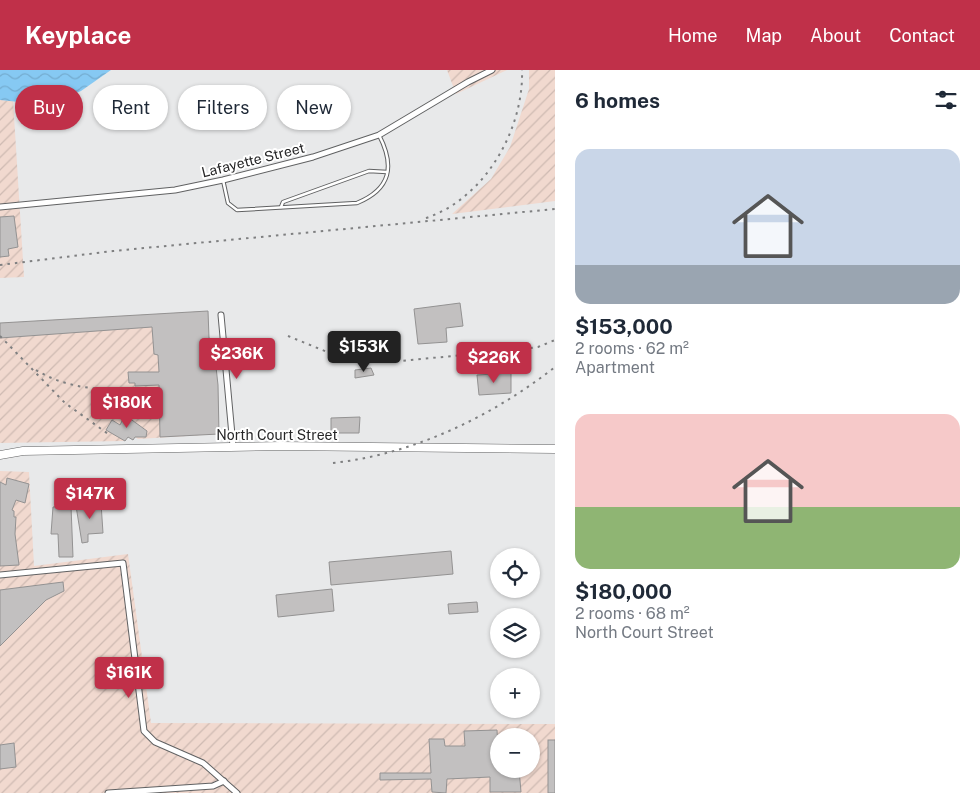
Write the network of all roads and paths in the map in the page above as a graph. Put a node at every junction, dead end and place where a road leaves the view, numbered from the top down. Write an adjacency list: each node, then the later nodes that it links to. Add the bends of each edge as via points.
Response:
1 (492, 70): 2 (street, Lafayette Street)
2 (378, 135): 3 (lane, via 388,152); 4 (street, Lafayette Street, via 332,152)
3 (387, 172): 6 (lane, via 369,171 283,202); 6 (lane, via 380,190 357,203)
4 (223, 180): 5 (street, Lafayette Street, via 142,194); 6 (lane, via 228,203 237,210)
5 (0, 207)
6 (281, 208)
7 (221, 315): 8 (street)
8 (233, 446): 9 (main road, North Court Street); 10 (main road, North Court Street, via 23,451)
9 (555, 449)
10 (0, 456)
11 (0, 574): 12 (street, via 124,563 144,731 155,742 203,763)
12 (224, 780): 13 (street, via 213,786); 14 (street)
13 (108, 793)
14 (237, 793)

